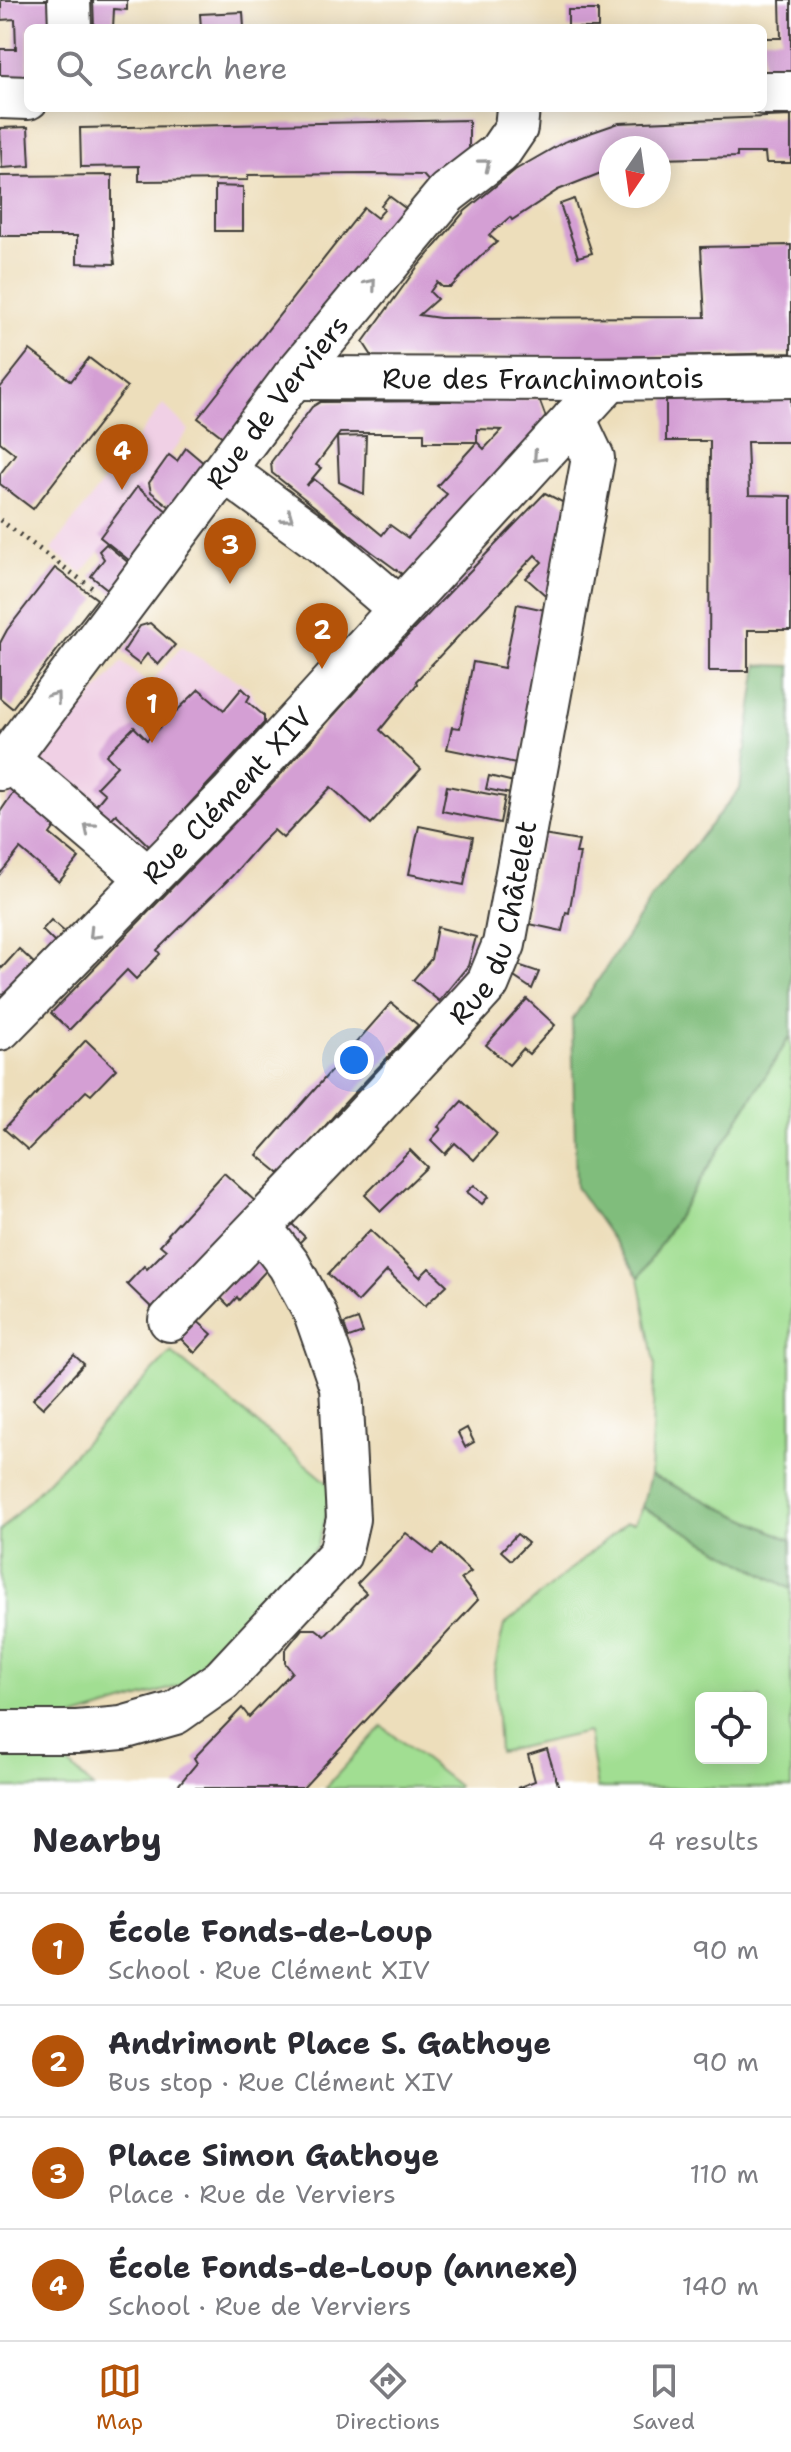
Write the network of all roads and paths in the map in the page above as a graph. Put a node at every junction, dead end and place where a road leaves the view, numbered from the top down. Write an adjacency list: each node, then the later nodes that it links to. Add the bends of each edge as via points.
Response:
1 (69, 0): 2 (street)
2 (70, 24)
3 (767, 93): 4 (street)
4 (791, 93)
5 (0, 97): 6 (street)
6 (24, 98)
7 (518, 112): 9 (street, Rue de Verviers, one-way to 7, via 447,193 499,153 516,128)
8 (791, 376): 10 (street, Rue des Franchimontois)
9 (293, 378): 10 (street, Rue des Franchimontois); 12 (street, Rue de Verviers)
10 (610, 379): 11 (street, Rue Clément XIV)
11 (574, 418): 15 (street, Rue Clément XIV, one-way to 15); 19 (street, Rue du Châtelet, via 593,458 504,944 488,983)
12 (225, 471): 15 (street, one-way to 15, via 322,542); 16 (street, Rue de Verviers, one-way to 12)
13 (0, 520): 14 (path)
14 (99, 593)
15 (400, 609): 17 (street, Rue Clément XIV)
16 (4, 764): 17 (street, one-way to 16)
17 (148, 878): 18 (street, Rue Clément XIV, one-way to 18)
18 (0, 1029)
19 (260, 1227): 20 (street, Rue du Châtelet); 21 (street, via 315,1313 341,1387 348,1519 340,1554 222,1680 175,1713 122,1728)
20 (170, 1320)
21 (0, 1732)

